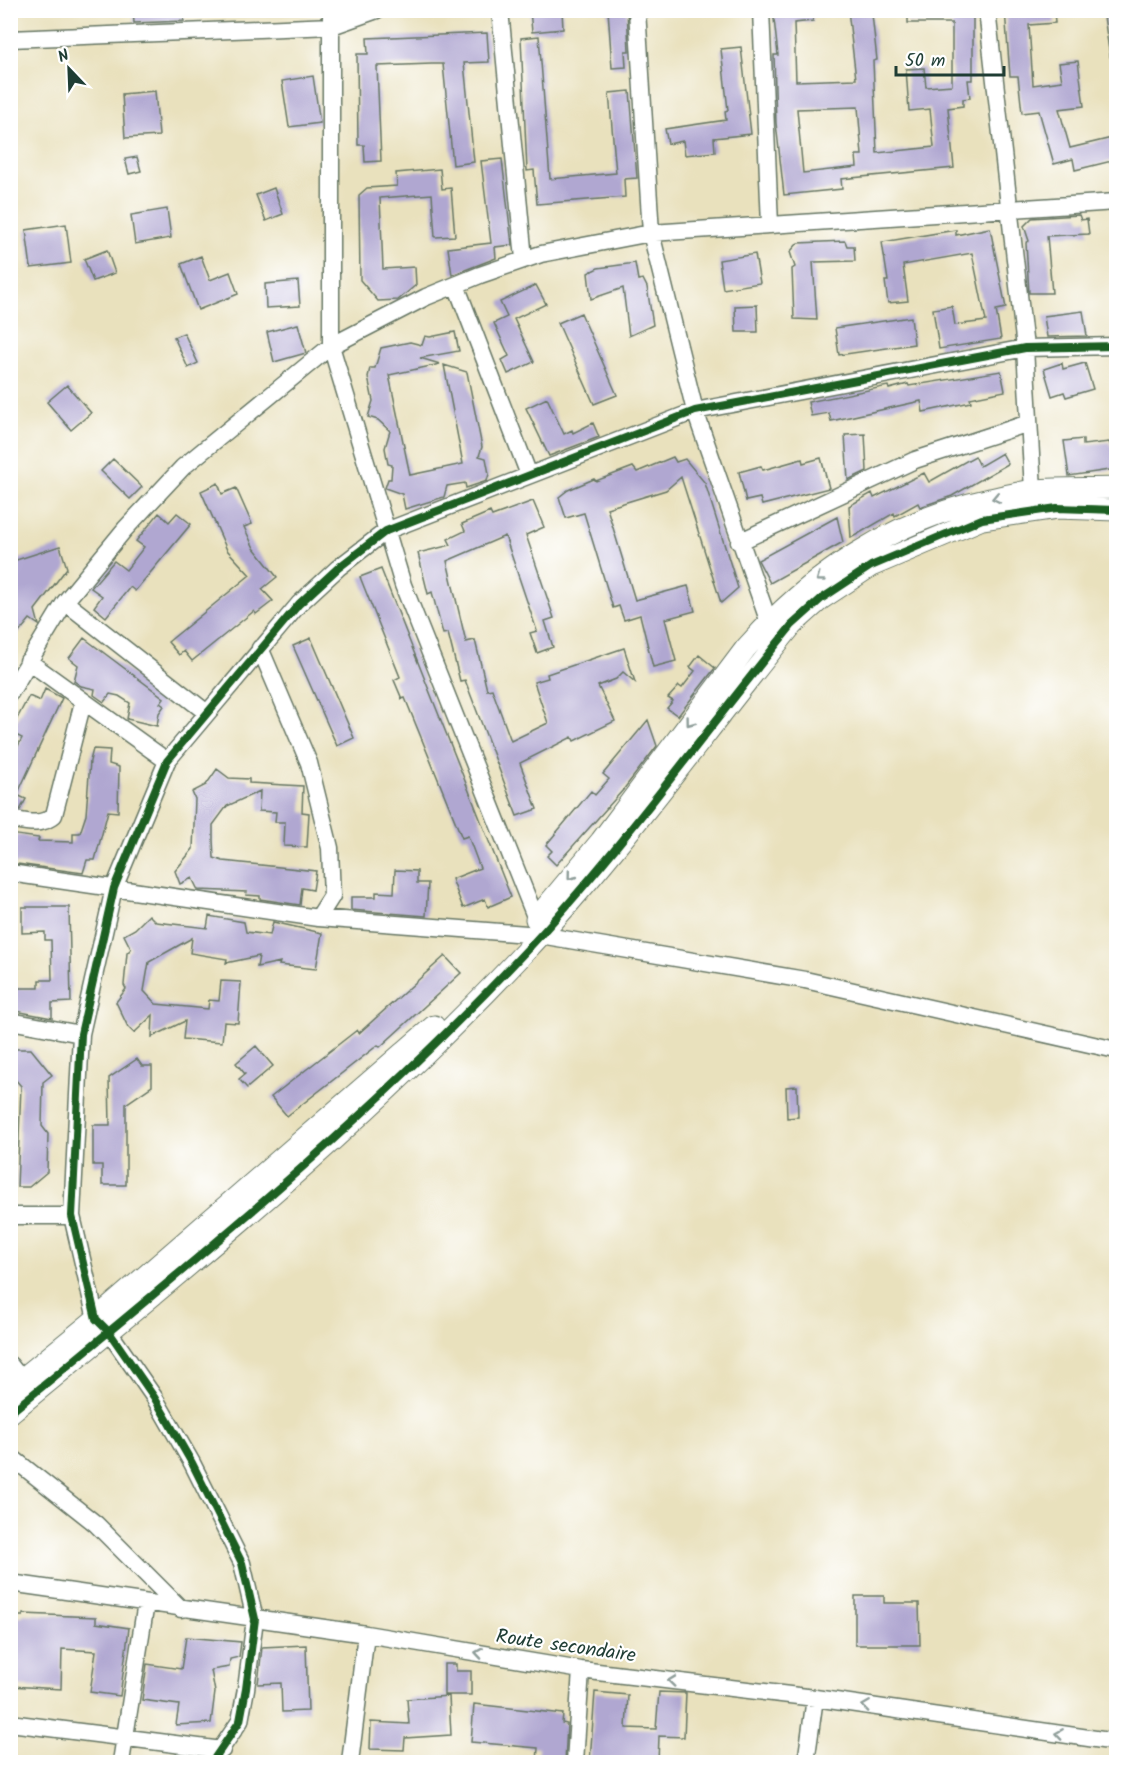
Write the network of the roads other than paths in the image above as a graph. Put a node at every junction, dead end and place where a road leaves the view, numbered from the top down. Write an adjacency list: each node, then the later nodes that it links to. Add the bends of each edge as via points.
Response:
1 (376, 10): 6 (street)
2 (500, 10): 12 (street)
3 (637, 10): 11 (street)
4 (761, 10): 10 (street)
5 (987, 10): 9 (street)
6 (332, 18): 7 (street); 14 (street)
7 (10, 39)
8 (1116, 202): 9 (street)
9 (1008, 209): 10 (street); 16 (street)
10 (770, 225): 11 (street)
11 (651, 232): 12 (street); 17 (street)
12 (524, 259): 13 (street)
13 (456, 285): 14 (street, via 371,323); 19 (street)
14 (332, 346): 23 (street); 25 (street, via 183,467 124,529)
15 (1116, 346): 16 (street)
16 (1025, 348): 17 (street); 18 (street)
17 (695, 411): 19 (street); 24 (street)
18 (1029, 423): 21 (street); 24 (street, via 915,460)
19 (529, 475): 23 (street)
20 (1116, 488): 21 (street)
21 (1033, 490): 26 (street, one-way to 26, via 978,502 902,526 855,552)
22 (1116, 510): 27 (street, via 1057,508 982,519 871,566 821,599)
23 (386, 531): 28 (street, via 299,604); 38 (street)
24 (739, 542): 26 (street)
25 (65, 602): 29 (street); 32 (street)
26 (768, 623): 27 (street); 38 (street, one-way to 38)
27 (777, 643): 38 (street, via 614,852)
28 (260, 648): 32 (street); 37 (street, via 309,763 330,848 332,896)
29 (28, 661): 30 (street); 31 (street)
30 (10, 693)
31 (83, 702): 33 (street); 34 (street, via 54,814 41,822)
32 (207, 713): 33 (street)
33 (166, 761): 36 (street)
34 (10, 819)
35 (10, 873): 36 (street)
36 (114, 888): 37 (street); 40 (street)
37 (318, 918): 38 (street)
38 (533, 930): 41 (street, via 805,980); 44 (street, via 427,1052 358,1117)
39 (10, 1021): 40 (street)
40 (81, 1034): 43 (street)
41 (1116, 1050)
42 (10, 1216): 43 (street)
43 (72, 1216): 44 (street)
44 (102, 1326): 45 (street); 51 (street, via 154,1397 192,1463 242,1563)
45 (19, 1382): 46 (street)
46 (10, 1413)
47 (10, 1456): 50 (street, via 96,1524)
48 (10, 1583): 49 (street, Route secondaire)
49 (146, 1604): 50 (street, Route secondaire); 56 (street)
50 (181, 1609): 51 (street, Route secondaire)
51 (255, 1619): 52 (street, Route secondaire); 58 (street, via 240,1721)
52 (366, 1634): 53 (street, Route secondaire, one-way to 52); 60 (street)
53 (581, 1670): 54 (street, Route secondaire, one-way to 53); 61 (street)
54 (815, 1698): 57 (street, Route secondaire, one-way to 54); 62 (street)
55 (10, 1723): 56 (street)
56 (125, 1737): 58 (street); 59 (street)
57 (1116, 1742)
58 (217, 1756)
59 (121, 1762)
60 (350, 1762)
61 (575, 1762)
62 (806, 1762)

